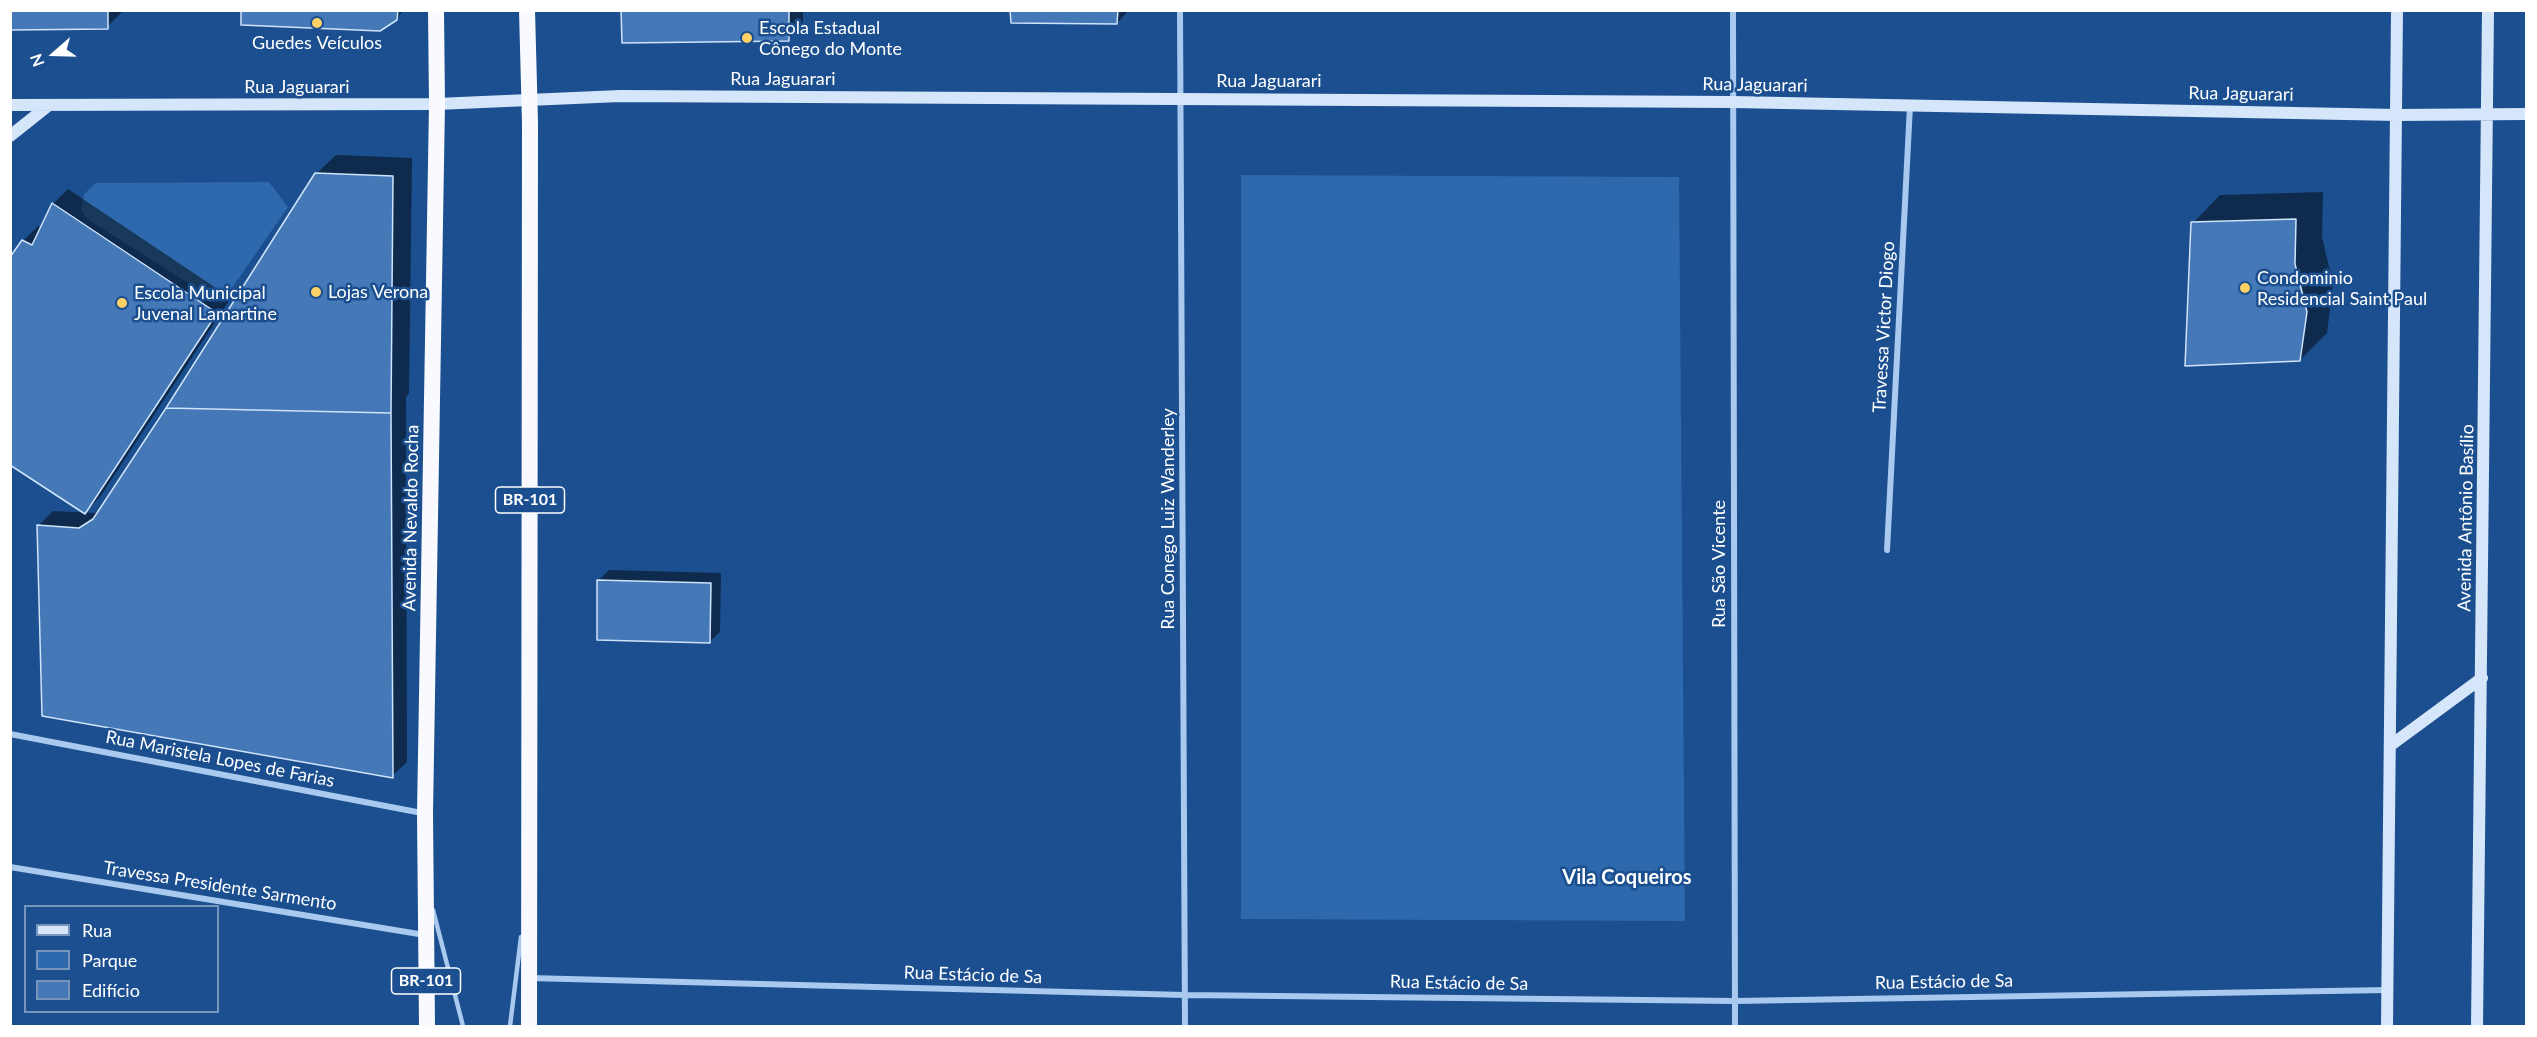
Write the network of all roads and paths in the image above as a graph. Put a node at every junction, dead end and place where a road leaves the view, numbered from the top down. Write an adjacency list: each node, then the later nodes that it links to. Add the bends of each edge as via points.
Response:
1 (436, 10): 10 (highway, Avenida Nevaldo Rocha / BR-101)
2 (527, 10): 8 (highway, BR-101)
3 (1180, 10): 7 (street, Rua Conego Luiz Wanderley)
4 (1733, 10): 9 (street, Rua São Vicente)
5 (2397, 10): 16 (main road)
6 (2488, 10): 14 (main road, Avenida Antônio Basílio)
7 (1182, 99): 8 (main road, Rua Jaguarari, via 620,96); 9 (main road, Rua Jaguarari); 29 (street, Rua Conego Luiz Wanderley)
8 (528, 100): 10 (main road, Rua Jaguarari); 25 (highway, BR-101)
9 (1733, 102): 13 (main road, Rua Jaguarari); 30 (street, Rua São Vicente)
10 (438, 104): 12 (main road, Rua Jaguarari); 22 (highway, Avenida Nevaldo Rocha / BR-101)
11 (10, 105): 12 (main road, Rua Jaguarari)
12 (49, 105): 17 (main road)
13 (1910, 105): 16 (main road, Rua Jaguarari); 18 (street, Travessa Victor Diogo)
14 (2489, 114): 15 (main road, Rua Jaguarari); 16 (main road, Rua Jaguarari); 19 (main road, Avenida Antônio Basílio)
15 (2526, 114)
16 (2397, 115): 21 (main road)
17 (10, 136)
18 (1887, 550)
19 (2482, 678): 21 (main road); 38 (main road, Avenida Antônio Basílio)
20 (10, 734): 22 (street, Rua Maristela Lopes de Farias)
21 (2391, 745): 28 (main road)
22 (424, 813): 24 (highway, Avenida Nevaldo Rocha / BR-101)
23 (10, 867): 26 (street, Travessa Presidente Sarmento)
24 (425, 878): 26 (highway, Avenida Nevaldo Rocha / BR-101); 32 (lane)
25 (529, 878): 27 (highway, BR-101); 33 (lane)
26 (425, 935): 31 (highway, Avenida Nevaldo Rocha / BR-101)
27 (529, 978): 29 (street, Rua Estácio de Sa); 34 (highway, BR-101)
28 (2388, 990): 30 (street, Rua Estácio de Sa); 37 (main road)
29 (1185, 995): 30 (street, Rua Estácio de Sa); 35 (street, Rua Conego Luiz Wanderley)
30 (1734, 1000): 36 (street, Rua São Vicente)
31 (427, 1026)
32 (463, 1026)
33 (510, 1026)
34 (529, 1026)
35 (1185, 1026)
36 (1735, 1026)
37 (2387, 1026)
38 (2477, 1026)

